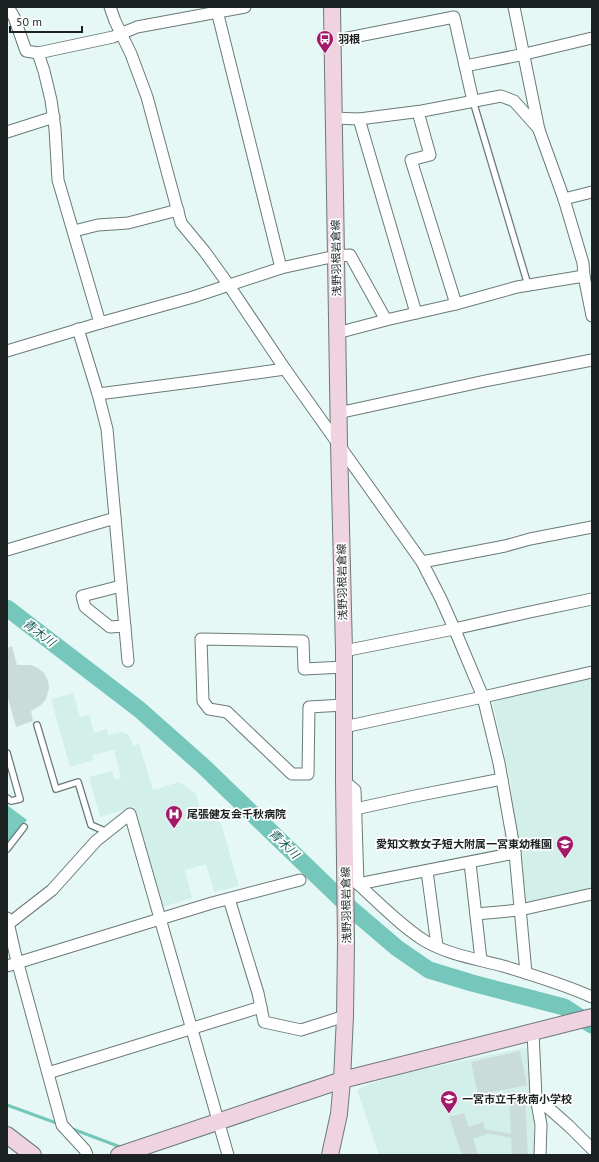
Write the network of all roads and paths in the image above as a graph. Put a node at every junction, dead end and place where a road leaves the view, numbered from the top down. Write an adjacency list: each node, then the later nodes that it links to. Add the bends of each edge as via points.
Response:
1 (8, 7): 10 (street, via 26,51)
2 (110, 7): 7 (street)
3 (245, 7): 6 (street)
4 (332, 7): 9 (main road, 浅野羽根岩倉線)
5 (514, 7): 11 (street)
6 (217, 10): 7 (street, via 137,27); 25 (street)
7 (122, 33): 10 (street); 22 (street, via 147,97)
8 (592, 38): 11 (street)
9 (333, 42): 12 (street, via 454,17); 16 (main road, 浅野羽根岩倉線)
10 (38, 53): 15 (street)
11 (525, 54): 12 (street); 18 (street)
12 (465, 66): 13 (street)
13 (473, 101): 14 (street); 18 (street, via 501,96 514,101); 28 (lane)
14 (418, 112): 17 (street); 29 (street, via 430,155 411,160)
15 (54, 117): 19 (street); 23 (street, via 58,180)
16 (334, 118): 17 (street); 24 (main road, 浅野羽根岩倉線)
17 (359, 119): 30 (street)
18 (539, 130): 21 (street)
19 (7, 132)
20 (592, 192): 21 (street)
21 (564, 200): 26 (street, via 583,263)
22 (178, 210): 23 (street, via 128,223 98,225); 27 (street, via 181,223)
23 (74, 231): 33 (street)
24 (336, 256): 25 (street); 32 (street, via 350,255); 35 (main road, 浅野羽根岩倉線)
25 (281, 268): 27 (street)
26 (584, 276): 28 (street); 31 (street)
27 (228, 284): 33 (street, via 193,297); 38 (street)
28 (528, 285): 29 (street)
29 (456, 304): 30 (street)
30 (416, 313): 32 (street)
31 (592, 316)
32 (386, 320): 35 (street)
33 (100, 323): 34 (street)
34 (78, 329): 36 (street); 39 (street)
35 (337, 333): 40 (main road, 浅野羽根岩倉線)
36 (7, 351)
37 (592, 360): 40 (street, via 485,380)
38 (286, 369): 39 (street); 41 (street)
39 (98, 394): 42 (street, via 107,429)
40 (338, 413): 41 (main road, 浅野羽根岩倉線)
41 (339, 444): 45 (street); 50 (main road, 浅野羽根岩倉線)
42 (115, 518): 44 (street); 46 (street)
43 (592, 527): 45 (street)
44 (7, 550)
45 (422, 562): 49 (street)
46 (121, 586): 48 (street); 48 (street, via 82,596 85,607 110,627)
47 (592, 599): 49 (street)
48 (125, 626): 51 (street)
49 (454, 629): 50 (street); 54 (street)
50 (344, 651): 52 (main road, 浅野羽根岩倉線)
51 (128, 661)
52 (344, 667): 55 (main road, 浅野羽根岩倉線); 55 (street, via 304,670 304,641 201,639 203,701 209,709 227,712 292,774 308,774 309,707)
53 (592, 672): 54 (street)
54 (483, 697): 57 (street); 59 (street)
55 (344, 705): 57 (main road, 浅野羽根岩倉線)
56 (37, 725): 64 (lane, via 56,789 78,782 91,825)
57 (344, 727): 60 (main road, 浅野羽根岩倉線)
58 (7, 753): 61 (lane, via 20,799 11,801)
59 (502, 779): 62 (street); 66 (street)
60 (344, 788): 62 (street, via 355,790); 84 (main road, 浅野羽根岩倉線)
61 (7, 798)
62 (355, 809): 70 (street)
63 (24, 827): 65 (lane)
64 (107, 833): 75 (street, via 130,814); 76 (street, via 96,841 52,890)
65 (7, 849)
66 (515, 853): 67 (street); 73 (street)
67 (470, 863): 68 (street); 74 (street)
68 (427, 871): 70 (street); 77 (street)
69 (300, 880): 72 (street)
70 (358, 884): 77 (street, via 407,927)
71 (592, 894): 73 (street)
72 (229, 898): 75 (street); 83 (street)
73 (520, 910): 74 (street); 81 (street)
74 (476, 914): 78 (street)
75 (161, 919): 79 (street); 86 (street)
76 (7, 921): 79 (street)
77 (437, 946): 78 (street)
78 (481, 960): 81 (street)
79 (18, 963): 80 (street); 88 (street)
80 (7, 966)
81 (526, 973): 82 (street)
82 (592, 997)
83 (261, 1007): 84 (street, via 264,1022 301,1030); 86 (street)
84 (345, 1016): 89 (main road, 浅野羽根岩倉線)
85 (592, 1017): 87 (main road)
86 (192, 1028): 88 (street); 91 (street)
87 (533, 1032): 89 (main road); 90 (street)
88 (48, 1073): 95 (street, via 62,1125)
89 (342, 1080): 91 (main road); 98 (main road, 浅野羽根岩倉線, via 339,1114)
90 (536, 1097): 93 (street); 99 (street, via 541,1125)
91 (218, 1122): 96 (main road); 97 (street)
92 (7, 1135): 94 (main road)
93 (592, 1149)
94 (33, 1155)
95 (87, 1155)
96 (118, 1155)
97 (228, 1155)
98 (330, 1155)
99 (540, 1155)

